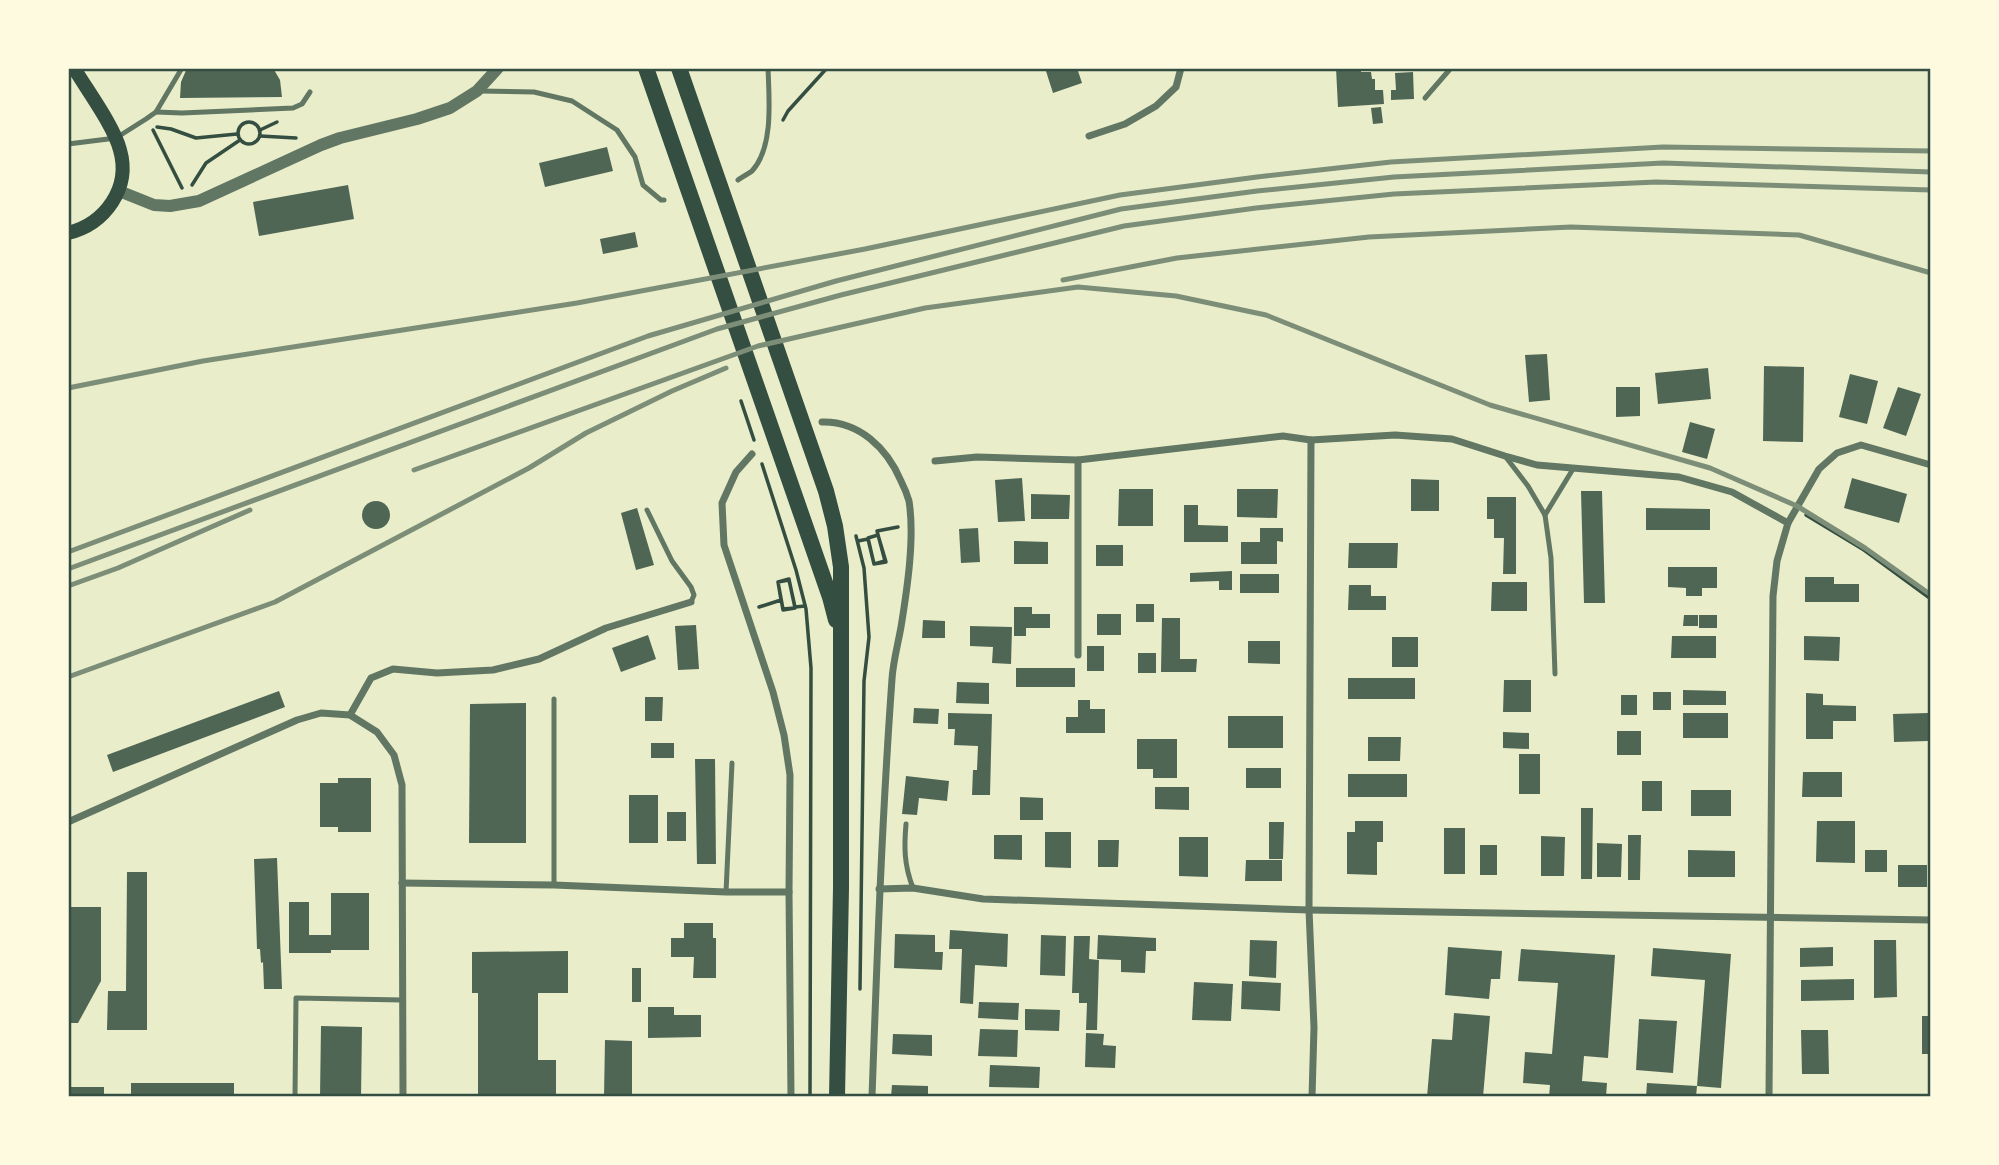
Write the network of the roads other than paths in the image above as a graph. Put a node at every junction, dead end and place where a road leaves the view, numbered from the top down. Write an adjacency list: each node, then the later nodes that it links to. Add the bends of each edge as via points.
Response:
1 (74, 68): 14 (main road)
2 (182, 68): 12 (lane)
3 (498, 68): 9 (street)
4 (679, 68): 33 (main road, via 826,491 841,567)
5 (768, 68): 16 (lane, via 770,112 765,148 753,170)
6 (1181, 68): 13 (street, via 1176,87 1156,106 1125,124)
7 (1451, 68): 11 (lane)
8 (647, 70): 33 (main road, via 830,597)
9 (477, 91): 17 (street, via 450,108 304,151 199,201 155,205); 18 (lane, via 534,92 572,101 617,130 635,157 643,185)
10 (310, 92): 12 (lane, via 293,108)
11 (1425, 98)
12 (156, 112): 14 (lane)
13 (1089, 136)
14 (116, 138): 15 (lane); 17 (main road, via 121,152)
15 (68, 144)
16 (738, 180)
17 (119, 191): 19 (main road, via 97,220)
18 (664, 200)
19 (68, 233)
20 (822, 422): 43 (street, via 849,426 883,450 908,499 904,609 892,675)
21 (1311, 440): 23 (street, via 1395,435 1452,439); 24 (street, via 1283,436); 46 (street)
22 (752, 454): 45 (street, via 736,471 722,503 723,545 784,735 790,775)
23 (1505, 456): 27 (street); 29 (lane)
24 (1078, 460): 25 (street, via 977,457); 32 (street)
25 (935, 461)
26 (1931, 465): 30 (street, via 1861,445 1838,453 1819,469)
27 (1573, 468): 29 (lane); 30 (street, via 1679,477 1732,492)
28 (647, 510): 31 (lane, via 691,587)
29 (1545, 515): 34 (lane)
30 (1788, 523): 47 (street, via 1773,596)
31 (691, 603): 36 (street, via 606,628 539,659 493,670 437,673 393,669 371,678)
32 (1078, 655)
33 (841, 664): 53 (main road)
34 (1555, 674)
35 (554, 699): 41 (lane)
36 (350, 715): 38 (street, via 321,713 297,720); 40 (street, via 377,732 394,755 402,785)
37 (732, 763): 44 (lane)
38 (68, 822)
39 (906, 824): 42 (lane, via 905,862)
40 (402, 883): 41 (street); 49 (street)
41 (554, 885): 44 (street)
42 (913, 888): 43 (street); 46 (street, via 983,900)
43 (879, 889): 54 (street)
44 (726, 892): 45 (street)
45 (789, 892): 52 (street)
46 (1309, 910): 47 (street); 55 (street)
47 (1770, 918): 48 (street); 56 (street)
48 (1931, 920)
49 (402, 1000): 50 (lane, via 296,998); 51 (street)
50 (295, 1097)
51 (403, 1097)
52 (791, 1097)
53 (837, 1097)
54 (872, 1097)
55 (1312, 1097)
56 (1769, 1097)

